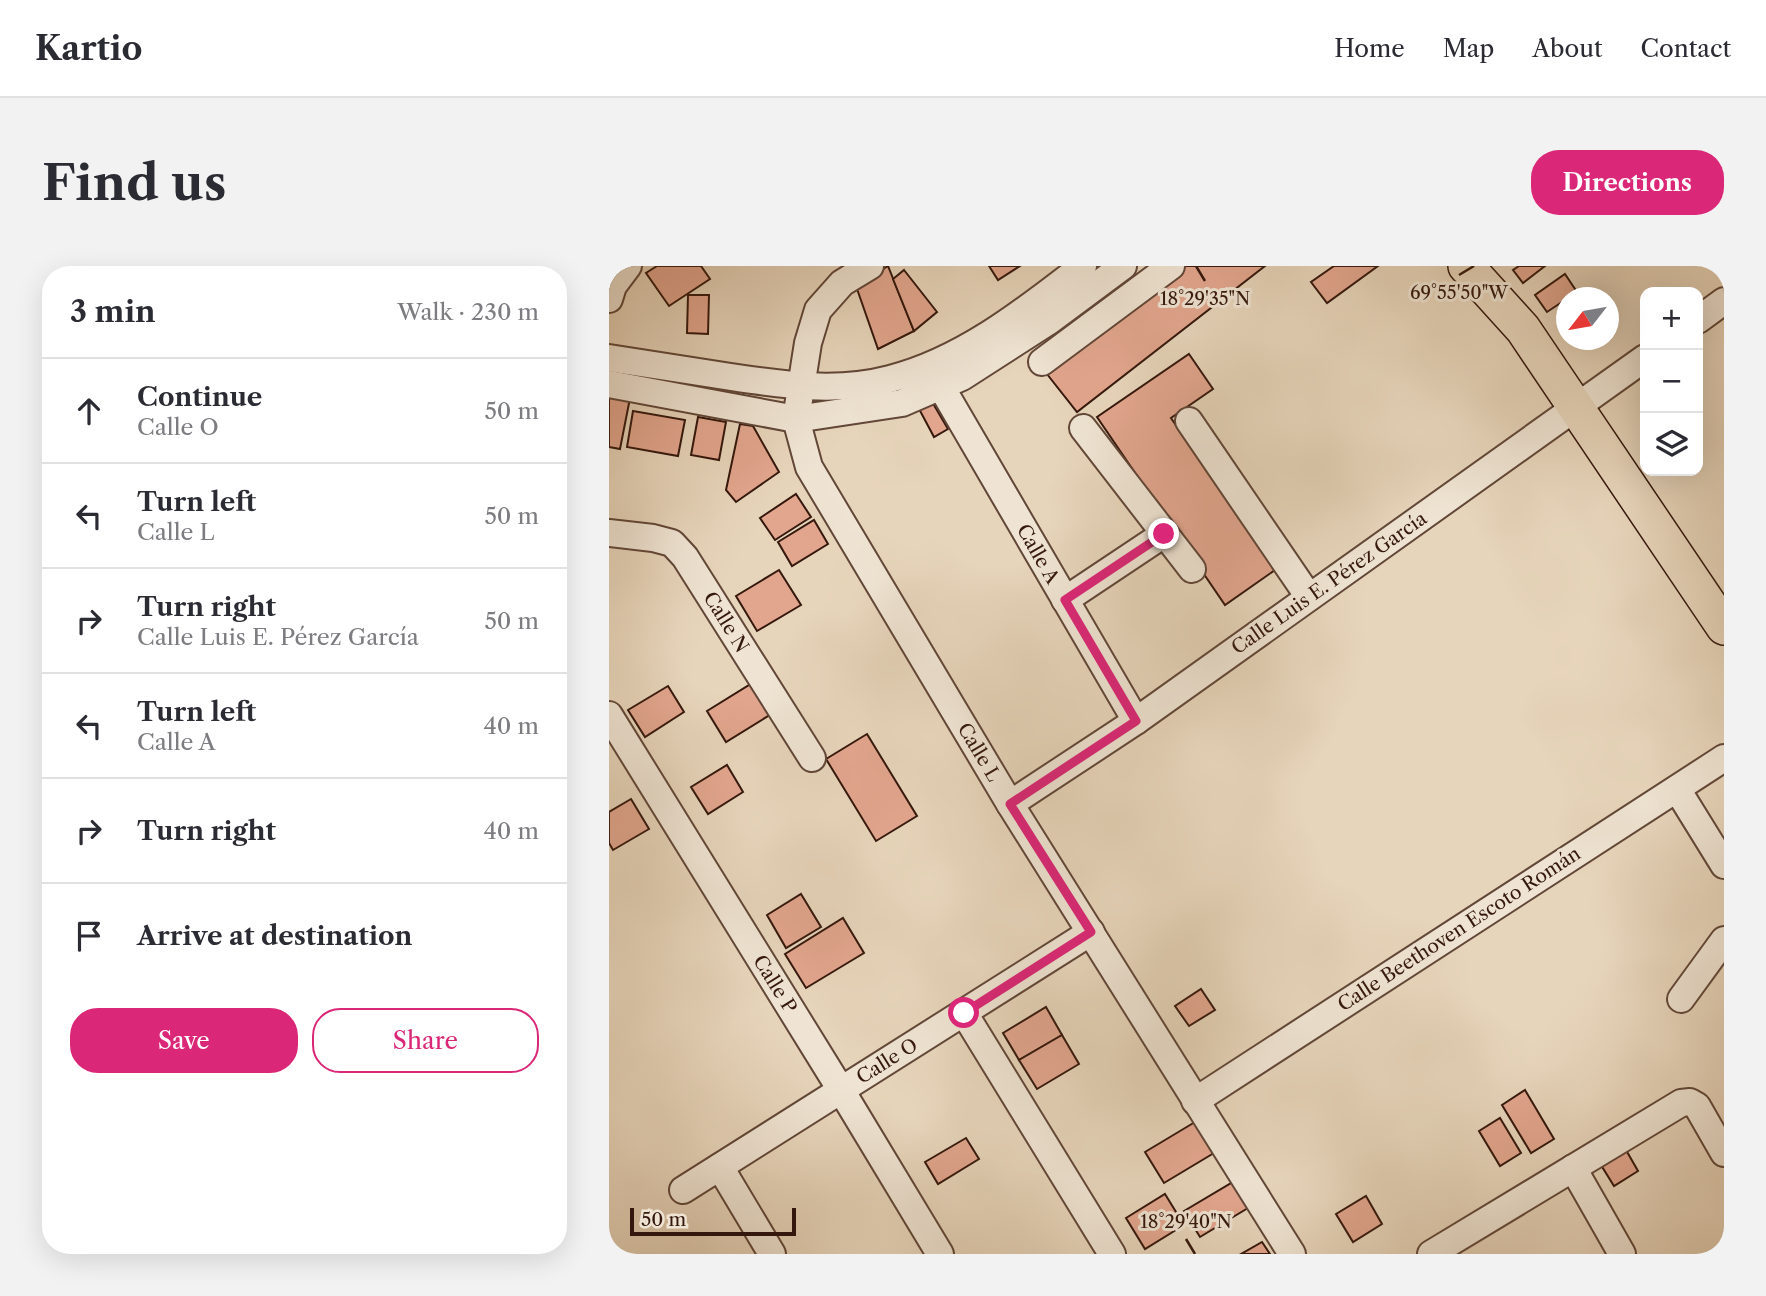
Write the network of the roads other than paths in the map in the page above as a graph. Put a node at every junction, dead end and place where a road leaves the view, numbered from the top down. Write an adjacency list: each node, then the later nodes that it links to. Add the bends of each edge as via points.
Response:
1 (628, 266): 7 (street)
2 (870, 266): 17 (street, via 842,284 818,310)
3 (1123, 266): 6 (street)
4 (1171, 266): 11 (street)
5 (1466, 266): 18 (main road, via 1523,329)
6 (1070, 278): 10 (street); 15 (street, via 950,356)
7 (609, 299)
8 (1724, 301): 9 (street)
9 (1703, 316)
10 (1049, 321): 11 (street); 15 (street, via 962,377)
11 (1065, 345): 13 (street)
12 (609, 358): 17 (street)
13 (1042, 362)
14 (1640, 362): 18 (street, Calle Luis E. Pérez García)
15 (935, 377): 17 (street, via 849,387); 19 (street, via 902,403); 26 (street, Calle A)
16 (609, 384): 19 (street)
17 (801, 387): 19 (street)
18 (1577, 406): 25 (street, Calle Luis E. Pérez García); 27 (main road)
19 (796, 419): 33 (street, Calle L, via 809,467)
20 (1189, 421): 25 (street)
21 (1083, 428): 23 (street)
22 (609, 533): 30 (street, Calle N, via 653,538 672,544 685,557)
23 (1164, 534): 24 (street); 26 (street)
24 (1192, 569)
25 (1309, 597): 29 (street, Calle Luis E. Pérez García)
26 (1065, 600): 29 (street, Calle A)
27 (1724, 627)
28 (609, 715): 39 (street, Calle P)
29 (1136, 721): 33 (street, Calle Luis E. Pérez García)
30 (812, 758)
31 (1724, 758): 32 (street, Calle Beethoven Escoto Román)
32 (1677, 789): 34 (street); 40 (street, Calle Beethoven Escoto Román)
33 (1010, 804): 35 (street, Calle L)
34 (1724, 864)
35 (1091, 932): 38 (street, Calle O); 40 (street, Calle L)
36 (1724, 940): 37 (street)
37 (1681, 999)
38 (964, 1013): 39 (street, Calle O); 48 (street)
39 (841, 1090): 42 (street, Calle O); 47 (street, Calle P)
40 (1195, 1101): 49 (street, Calle L)
41 (1724, 1153): 43 (street, via 1697,1107 1681,1102)
42 (720, 1167): 44 (street, Calle O); 46 (street)
43 (1573, 1168): 45 (street); 50 (street)
44 (683, 1190)
45 (1449, 1250)
46 (772, 1254)
47 (940, 1254)
48 (1111, 1254)
49 (1291, 1254)
50 (1622, 1254)

